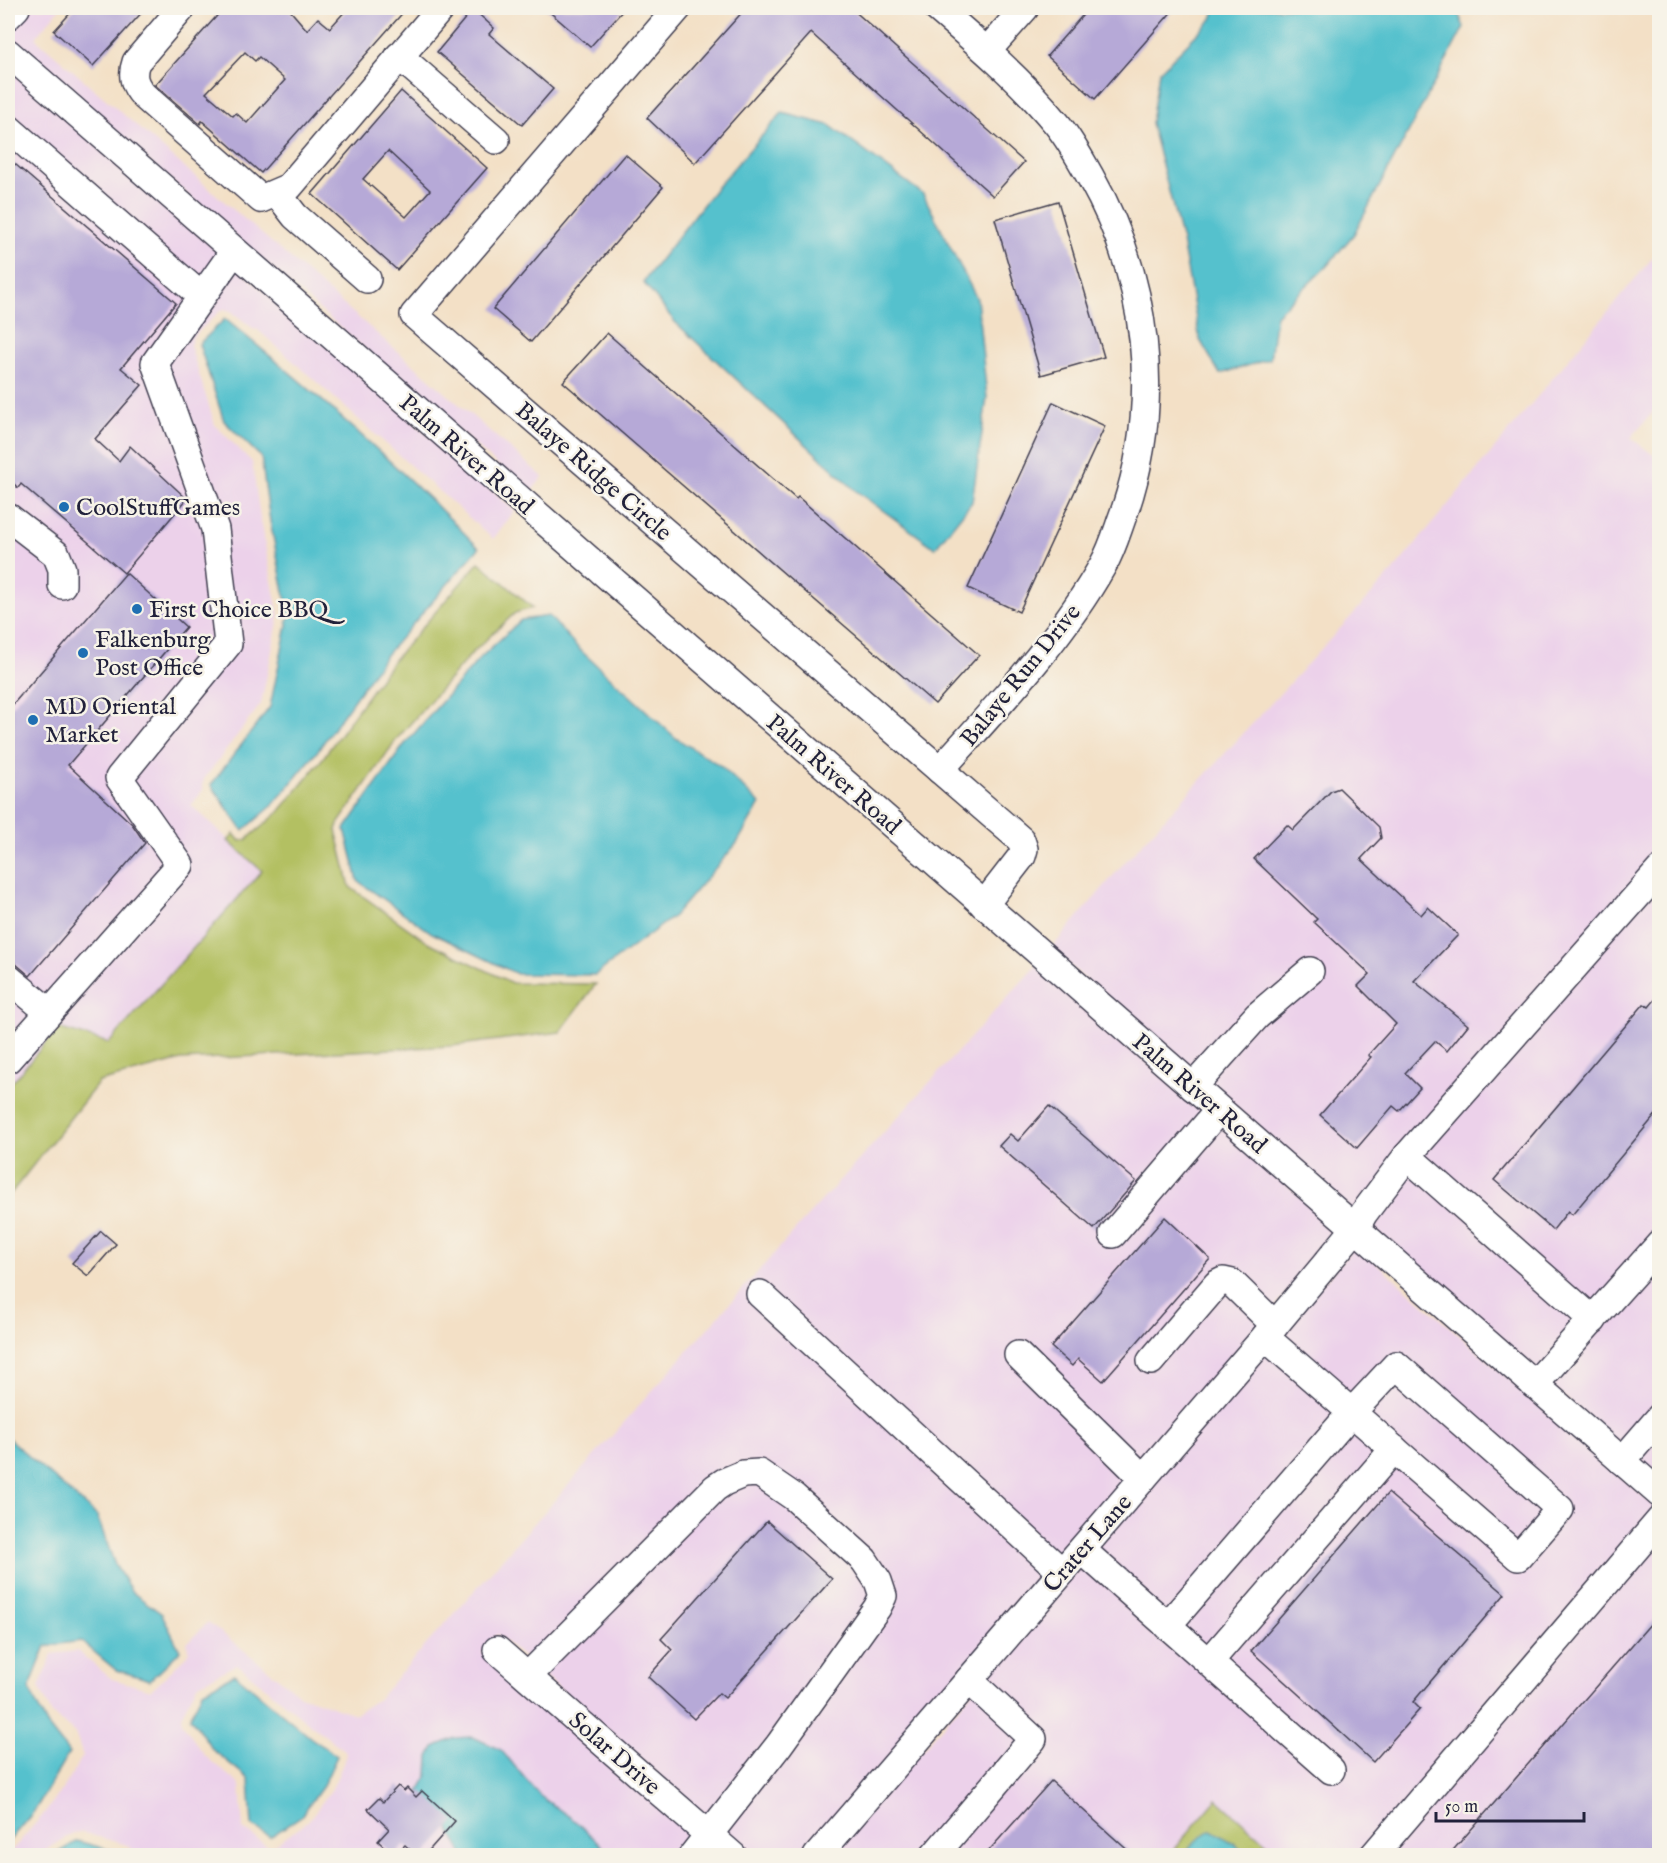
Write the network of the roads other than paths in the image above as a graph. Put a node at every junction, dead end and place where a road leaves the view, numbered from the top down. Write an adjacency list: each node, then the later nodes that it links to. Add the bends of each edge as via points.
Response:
1 (15, 8): 7 (street)
2 (182, 8): 13 (street, via 136,62 132,71 137,88 261,200)
3 (441, 8): 10 (street)
4 (678, 8): 19 (street, Balaye Ridge Circle, via 414,315)
5 (937, 8): 8 (street, Balaye Run Drive)
6 (1024, 8): 8 (street)
7 (8, 16)
8 (987, 51): 19 (street, Balaye Run Drive, via 1058,125 1106,204 1135,286 1146,369 1144,423 1136,477 1105,562 1076,610 1043,653)
9 (8, 53): 14 (street, Palm River Road)
10 (399, 56): 12 (street); 13 (street, via 289,187)
11 (8, 129): 16 (street)
12 (496, 140)
13 (277, 193): 15 (street, via 295,216)
14 (234, 251): 16 (street); 21 (street, Palm River Road)
15 (367, 279)
16 (201, 297): 24 (street, via 155,363 215,529 228,644 119,778 180,865)
17 (8, 517): 18 (street, via 56,554 62,569)
18 (62, 585)
19 (940, 770): 21 (street, Balaye Ridge Circle, via 1021,840 1024,849)
20 (1659, 870): 28 (street, Crater Lane)
21 (984, 905): 26 (street, Palm River Road)
22 (1310, 971): 26 (street, via 1257,1016)
23 (8, 978): 24 (street)
24 (49, 1012): 25 (street)
25 (8, 1059)
26 (1193, 1087): 27 (street, Palm River Road)
27 (1220, 1110): 29 (street, Palm River Road); 30 (street)
28 (1407, 1156): 29 (street, Crater Lane); 33 (street)
29 (1355, 1229): 34 (street, Crater Lane); 37 (street, Palm River Road)
30 (1113, 1234)
31 (1659, 1244): 33 (street)
32 (760, 1294): 46 (street)
33 (1593, 1320): 37 (street)
34 (1270, 1331): 36 (street, via 1232,1282 1223,1281); 38 (street); 42 (street, Crater Lane)
35 (1018, 1355): 42 (street)
36 (1151, 1361)
37 (1534, 1385): 41 (street, Palm River Road)
38 (1352, 1412): 40 (street); 40 (street, via 1396,1365 1560,1509 1518,1557); 47 (street)
39 (1659, 1417): 41 (street)
40 (1394, 1449): 49 (street)
41 (1622, 1461): 43 (street, Palm River Road)
42 (1143, 1478): 45 (street, Crater Lane)
43 (1659, 1494)
44 (1659, 1520): 58 (street)
45 (1082, 1550): 46 (street, Crater Lane); 47 (street)
46 (1062, 1572): 51 (street, Crater Lane)
47 (1167, 1626): 49 (street)
48 (497, 1650): 50 (street, Solar Drive)
49 (1209, 1662): 52 (street)
50 (528, 1676): 53 (street, Solar Drive); 53 (street, via 724,1482 743,1474 759,1473 794,1497 864,1560 883,1596 779,1745)
51 (969, 1680): 56 (street, Crater Lane); 57 (street, via 1034,1739)
52 (1331, 1770)
53 (708, 1833): 54 (street); 55 (street, Solar Drive)
54 (692, 1856)
55 (734, 1856)
56 (818, 1856)
57 (934, 1856)
58 (1373, 1856)

